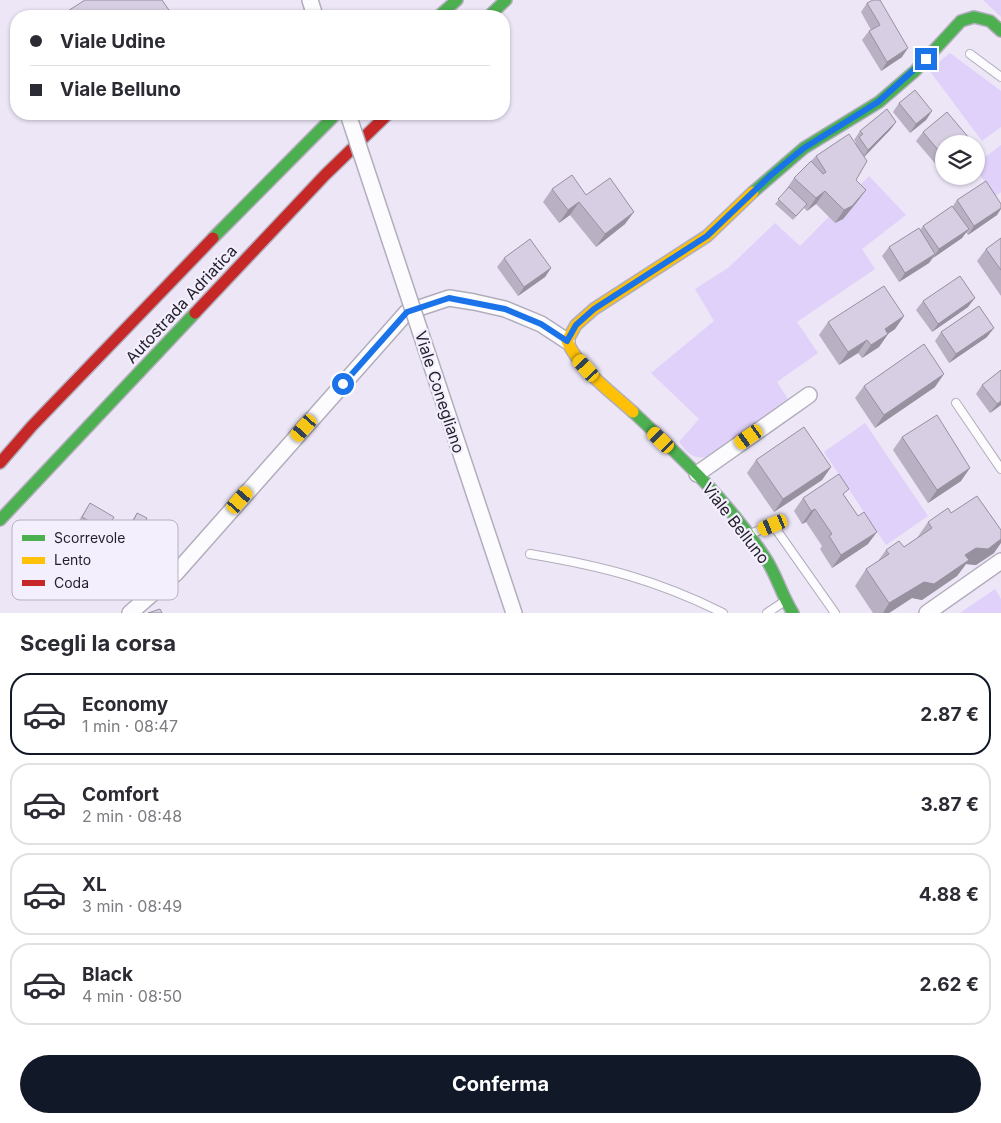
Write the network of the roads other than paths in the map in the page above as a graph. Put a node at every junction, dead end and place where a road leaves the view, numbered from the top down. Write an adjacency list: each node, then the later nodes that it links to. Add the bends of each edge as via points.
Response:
1 (457, 0): 3 (main road)
2 (506, 0): 4 (main road)
3 (446, 10)
4 (495, 10)
5 (1001, 31): 11 (main road, via 990,21 974,17 961,21 915,70 878,102 804,148 707,236 594,309 576,325)
6 (970, 54): 7 (lane)
7 (1001, 78)
8 (330, 120): 14 (main road, Autostrada Adriatica, via 32,426)
9 (350, 120): 25 (street, Viale Conegliano, bridge)
10 (382, 120): 17 (main road, Autostrada Adriatica, via 325,175)
11 (567, 341): 16 (main road, Viale Belluno, via 573,354 586,368); 21 (street, via 541,324 505,309 474,302 449,298 407,312)
12 (809, 395): 16 (street, Viale Belluno)
13 (956, 403): 15 (lane)
14 (0, 463)
15 (1001, 469)
16 (697, 474): 18 (main road, Viale Belluno)
17 (0, 520)
18 (749, 534): 23 (main road, Viale Belluno, via 776,575); 29 (lane, via 773,525)
19 (530, 554): 26 (lane, via 641,578 681,592)
20 (1001, 561): 30 (street)
21 (178, 571)
22 (145, 600): 24 (street)
23 (785, 601): 27 (lane); 28 (main road, Viale Belluno)
24 (130, 613)
25 (514, 613)
26 (723, 613)
27 (767, 613)
28 (793, 613)
29 (835, 613)
30 (927, 613)

